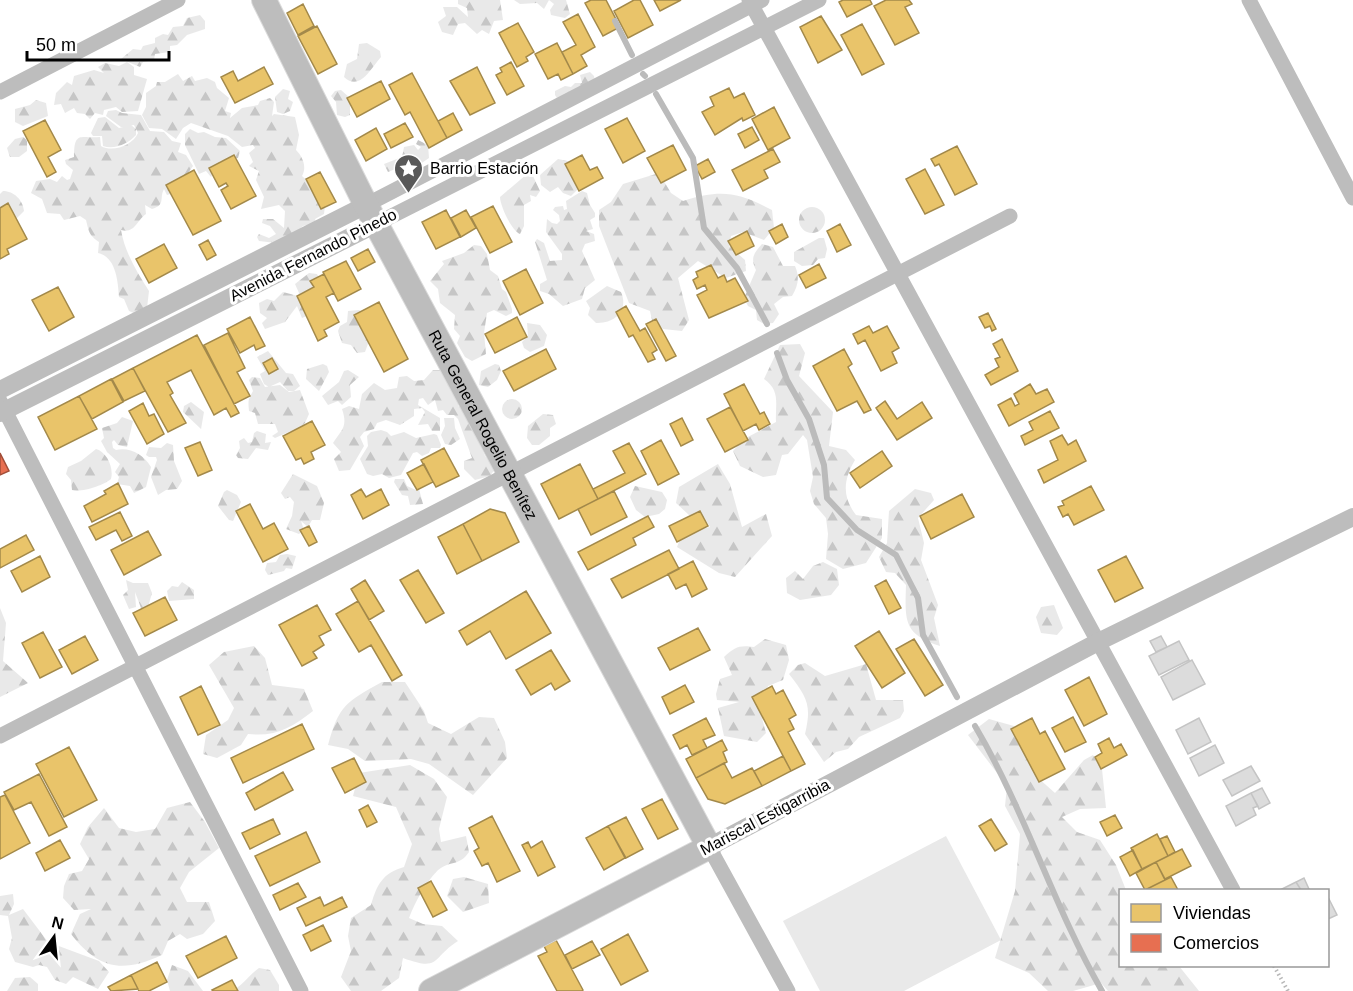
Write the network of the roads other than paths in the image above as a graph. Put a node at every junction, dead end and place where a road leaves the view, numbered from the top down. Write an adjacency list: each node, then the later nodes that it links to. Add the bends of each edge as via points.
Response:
1 (178, 0): 7 (street)
2 (264, 0): 9 (main road, Ruta General Rogelio Benítez)
3 (819, 0): 6 (street, Avenida Fernando Pinedo)
4 (1249, 0): 8 (street)
5 (754, 2): 6 (street); 9 (street, Avenida Fernando Pinedo)
6 (764, 28): 9 (street, Avenida Fernando Pinedo); 11 (street)
7 (0, 92)
8 (1353, 198)
9 (371, 214): 12 (street, Avenida Fernando Pinedo); 13 (street, Avenida Fernando Pinedo); 14 (main road, Ruta General Rogelio Benítez)
10 (1010, 216): 11 (street)
11 (898, 274): 14 (street); 16 (street)
12 (0, 390)
13 (2, 408): 17 (street)
14 (510, 473): 17 (street); 19 (main road, Ruta General Rogelio Benítez)
15 (1353, 517): 16 (street, Mariscal Estigarribia)
16 (1098, 642): 19 (street, Mariscal Estigarribia); 20 (street)
17 (134, 667): 18 (street); 21 (street)
18 (0, 736)
19 (709, 847): 22 (main road, Mariscal Estigarribia); 23 (street)
20 (1232, 889)
21 (301, 991)
22 (431, 991)
23 (788, 991)

